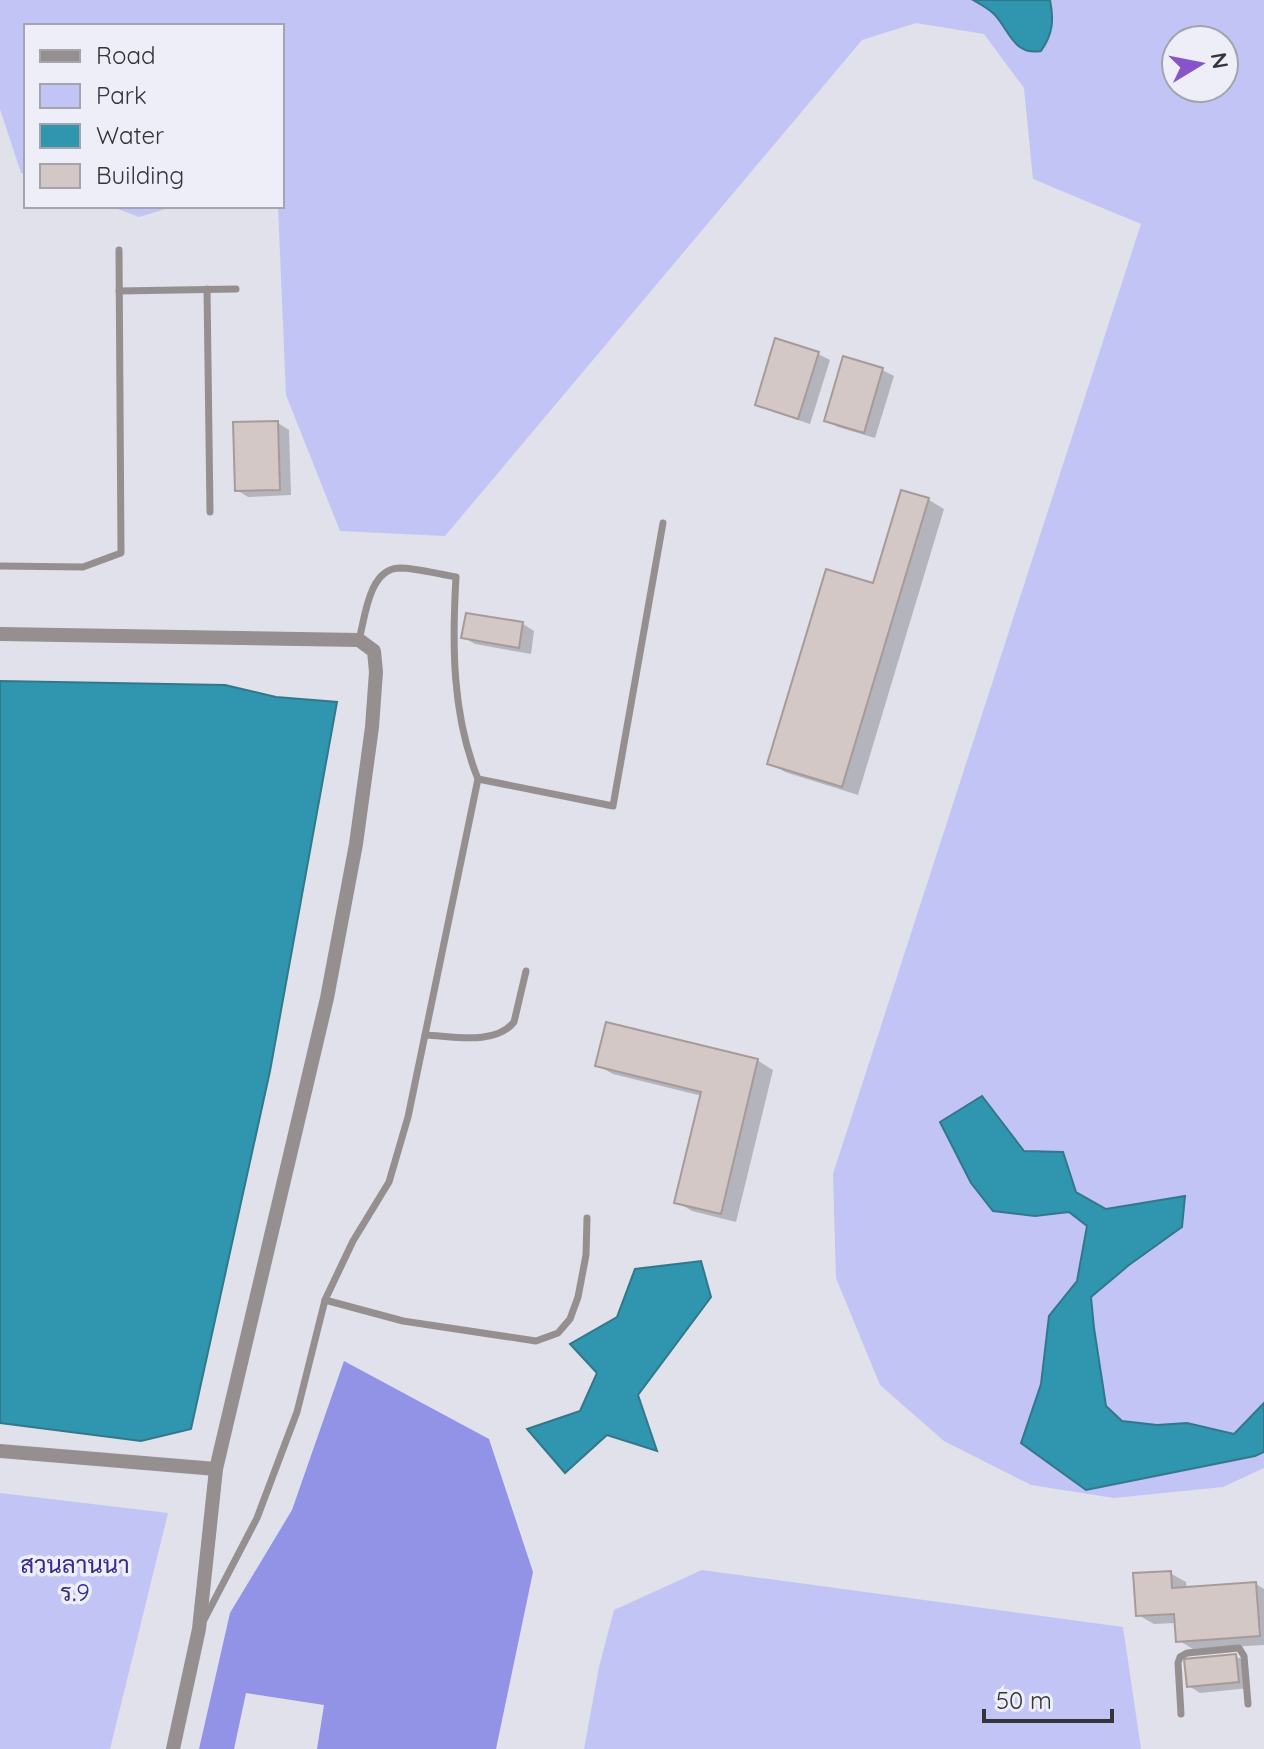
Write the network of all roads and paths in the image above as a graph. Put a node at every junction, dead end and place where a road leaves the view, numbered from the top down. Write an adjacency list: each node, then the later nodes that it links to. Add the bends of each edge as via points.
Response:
1 (119, 250): 4 (lane)
2 (207, 289): 3 (lane); 4 (lane); 5 (lane)
3 (236, 289)
4 (119, 291): 7 (lane, via 121,553 83,567)
5 (210, 512)
6 (663, 523): 10 (lane, via 613,806)
7 (0, 566)
8 (0, 634): 9 (street)
9 (359, 640): 10 (lane, via 369,596 389,570 456,577 453,628 459,711); 16 (street, via 374,651 376,672 356,844 327,998)
10 (478, 779): 12 (lane)
11 (526, 971): 12 (lane, via 509,1029 490,1038)
12 (425, 1035): 14 (lane, via 389,1182)
13 (587, 1218): 14 (lane, via 586,1255 570,1319 558,1333 536,1341 403,1321)
14 (325, 1300): 17 (lane, via 297,1412 257,1518)
15 (0, 1451): 16 (street)
16 (216, 1469): 17 (street)
17 (199, 1629): 20 (street)
18 (1248, 1704): 19 (lane, via 1239,1648 1187,1653 1178,1663)
19 (1181, 1714)
20 (173, 1749)

